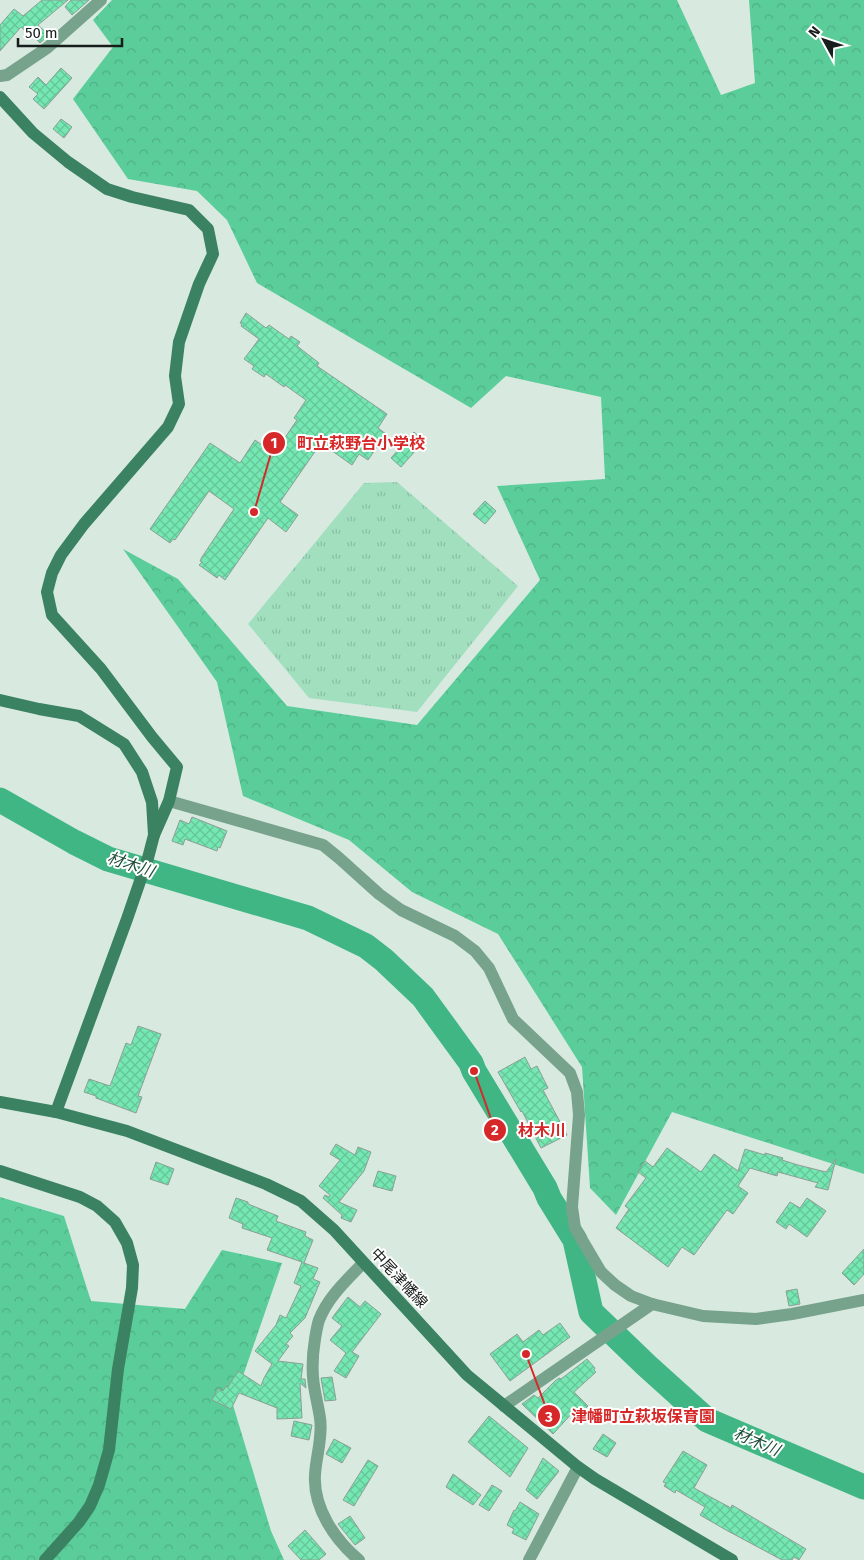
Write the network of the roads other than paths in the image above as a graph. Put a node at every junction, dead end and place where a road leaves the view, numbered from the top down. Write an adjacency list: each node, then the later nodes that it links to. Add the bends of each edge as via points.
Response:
1 (101, 0): 2 (street, via 47,48 7,75)
2 (0, 76)
3 (0, 97): 5 (street, via 33,133 107,189 189,210 208,229 213,254 179,342 175,376 179,404 168,427 61,555 47,592 52,615 101,669 177,766)
4 (0, 700): 6 (street, via 79,716 124,744 142,772 152,802)
5 (169, 801): 6 (street); 12 (street, via 323,845 401,910 455,936 475,951 489,968 513,1019 570,1073 577,1092 579,1115 572,1207 575,1228 602,1272 614,1285)
6 (154, 835): 8 (street, via 127,919)
7 (0, 1102): 8 (street, 中尾津幡線)
8 (56, 1112): 10 (street, 中尾津幡線, via 127,1131 275,1188 301,1201 334,1230)
9 (0, 1171): 15 (street, via 80,1197 97,1206 115,1222 127,1243 133,1265 109,1450 90,1506)
10 (363, 1263): 13 (street, 中尾津幡線, via 467,1375); 16 (street, via 325,1305 318,1322 313,1378 321,1428 316,1493 334,1533)
11 (864, 1300): 12 (street, via 756,1319 703,1316)
12 (652, 1304): 13 (street)
13 (504, 1406): 14 (street, 中尾津幡線)
14 (578, 1467): 17 (street); 18 (street, 中尾津幡線)
15 (45, 1560)
16 (359, 1560)
17 (529, 1560)
18 (732, 1560)

